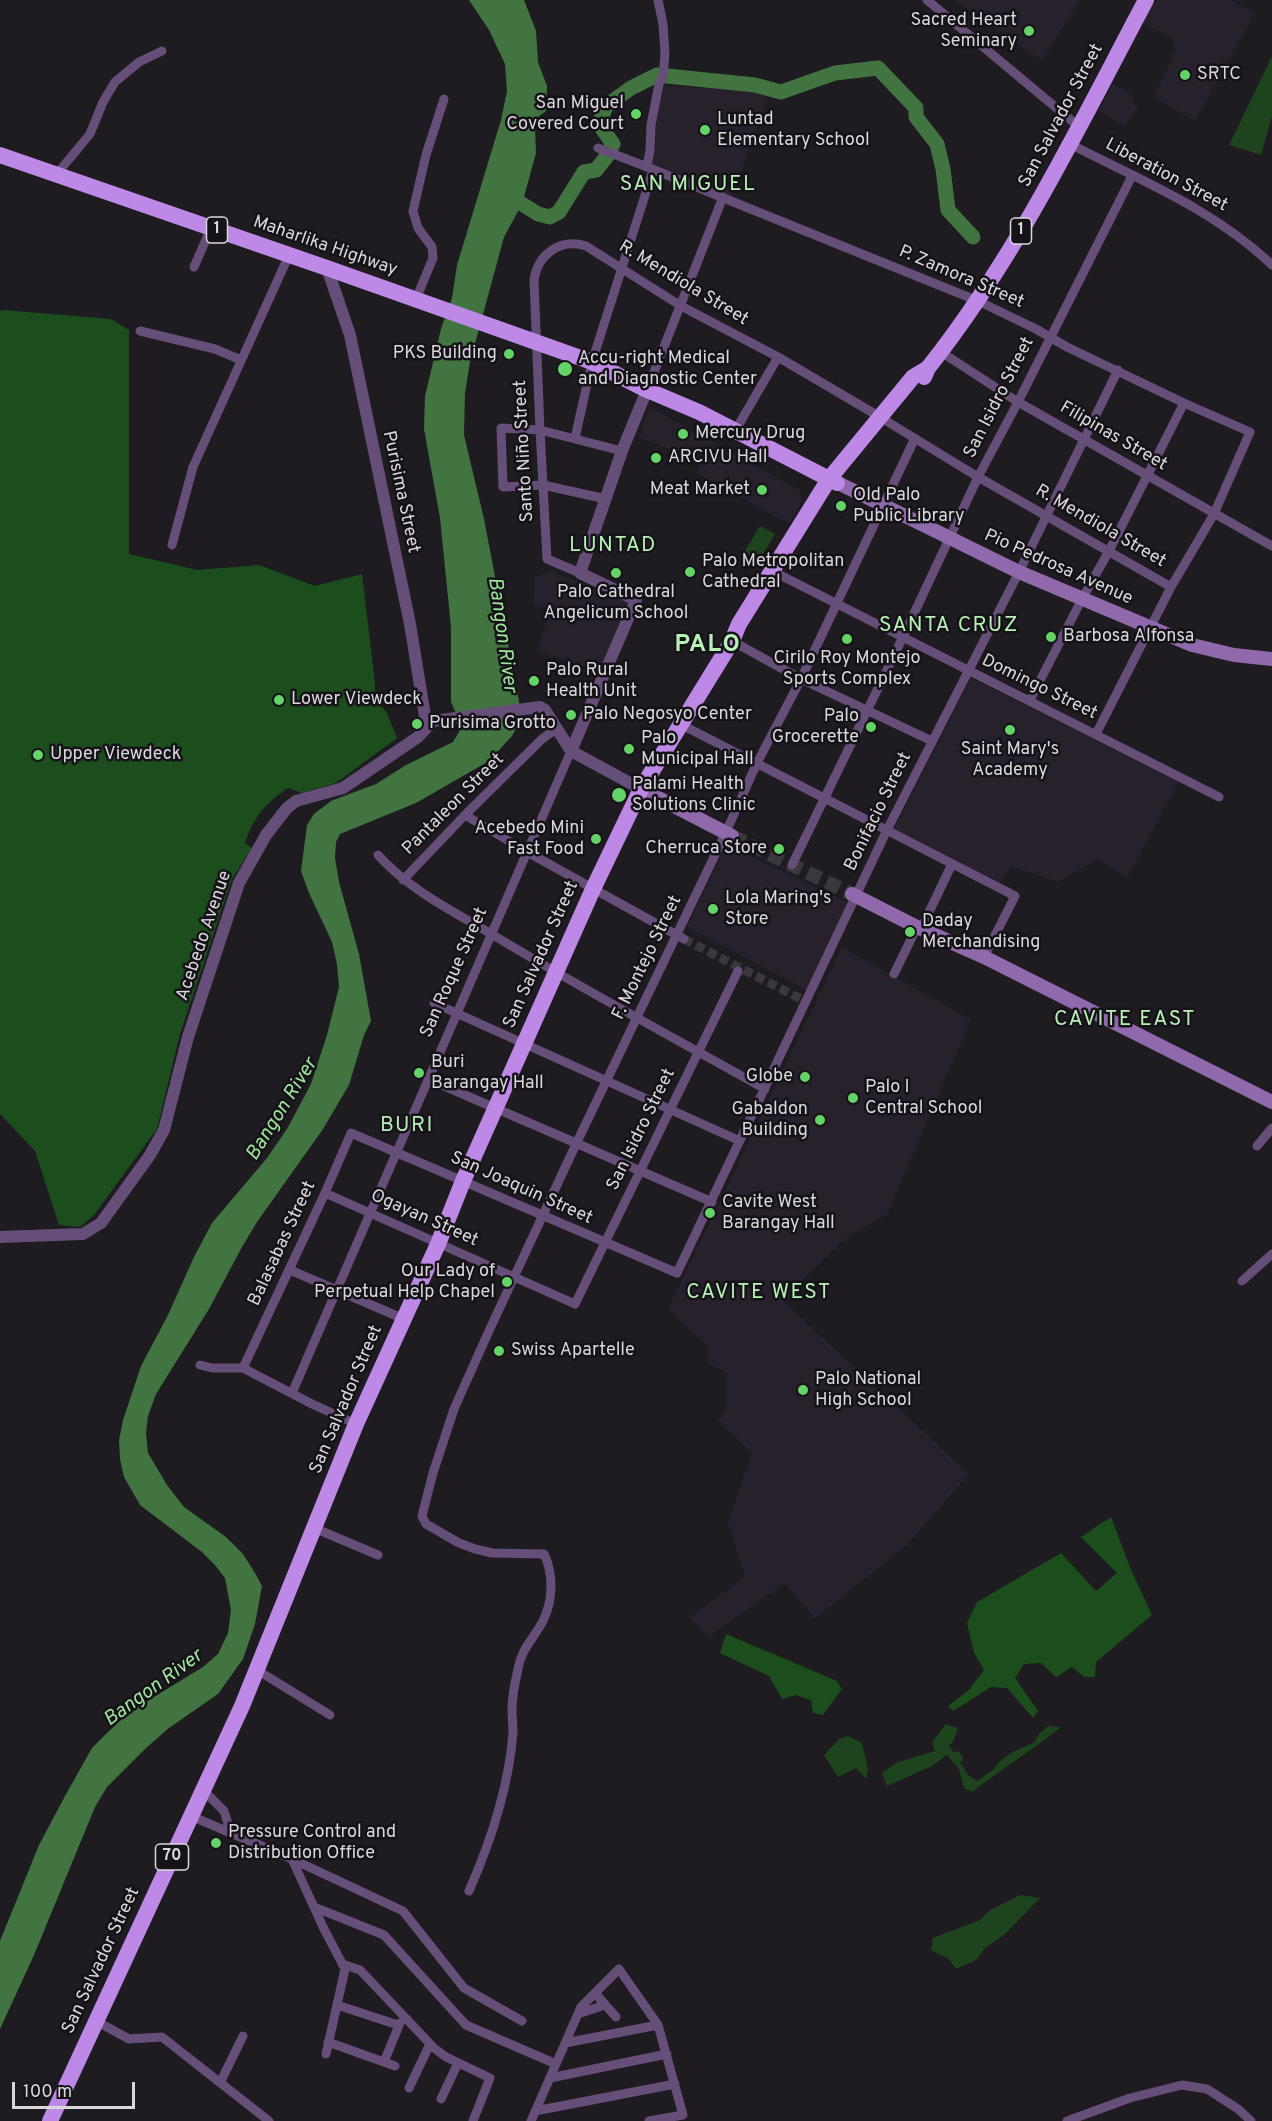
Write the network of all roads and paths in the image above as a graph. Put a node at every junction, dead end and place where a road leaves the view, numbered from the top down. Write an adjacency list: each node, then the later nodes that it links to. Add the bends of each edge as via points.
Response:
1 (658, 0): 10 (street, via 665,54 651,125)
2 (927, 0): 6 (street)
3 (1146, 0): 6 (highway, San Salvador Street / 1)
4 (162, 51): 11 (street, via 139,62 115,82 90,134)
5 (444, 99): 20 (street, via 413,211 418,228 432,247 432,258)
6 (1078, 126): 7 (highway, San Salvador Street / 1)
7 (1070, 144): 12 (street, Liberation Street); 21 (highway, San Salvador Street / 1)
8 (598, 148): 10 (street, P. Zamora Street)
9 (0, 155): 11 (highway, Maharlika Highway / 1)
10 (650, 168): 13 (street, P. Zamora Street); 19 (street)
11 (56, 175): 14 (highway, Maharlika Highway / 1)
12 (1132, 176): 16 (street, Liberation Street, via 1224,225); 24 (street, San Isidro Street)
13 (723, 197): 21 (street, P. Zamora Street); 22 (street)
14 (211, 228): 15 (highway, Maharlika Highway / 1); 17 (street)
15 (289, 255): 18 (highway, Maharlika Highway / 1); 28 (street)
16 (1272, 265)
17 (194, 267)
18 (327, 268): 20 (highway, Maharlika Highway / 1); 67 (street, Purisima Street, via 350,335 410,624 425,716)
19 (622, 268): 22 (street, R. Mendiola Street); 25 (street, R. Mendiola Street, via 574,242 543,256 534,280); 29 (street)
20 (416, 299): 25 (highway, Maharlika Highway / 1)
21 (978, 301): 24 (street, P. Zamora Street); 26 (highway, San Salvador Street / 1)
22 (681, 306): 27 (street, R. Mendiola Street); 31 (street)
23 (140, 331): 28 (street, via 215,349)
24 (1050, 337): 30 (street, P. Zamora Street); 32 (street, San Isidro Street)
25 (537, 342): 29 (highway, 1); 35 (street, Santo Niño Street)
26 (941, 352): 32 (street, Filipinas Street); 34 (highway, San Salvador Street / 1, via 928,368 913,377)
27 (778, 357): 34 (street, R. Mendiola Street); 36 (street)
28 (241, 360): 50 (street, via 193,467)
29 (592, 362): 31 (highway, 1); 37 (street)
30 (1118, 370): 33 (street, P. Zamora Street); 39 (street, Bonifacio Street)
31 (647, 390): 36 (highway, 1); 40 (street); 44 (highway, 1, via 695,421)
32 (1018, 402): 39 (street, Filipinas Street); 42 (street, San Isidro Street)
33 (1184, 403): 41 (street); 47 (street, P. Zamora Street, via 1250,432)
34 (884, 419): 38 (street, R. Mendiola Street); 44 (highway, San Salvador Street / 1)
35 (540, 430): 37 (street); 43 (street, Santo Niño Street); 43 (street, via 501,428 503,487)
36 (735, 431): 44 (highway, 1)
37 (575, 438): 40 (street)
38 (915, 438): 42 (street, R. Mendiola Street); 46 (street, F. Montejo Street)
39 (1084, 440): 41 (street, Filipinas Street); 48 (street, Bonifacio Street)
40 (622, 451): 45 (street)
41 (1147, 476): 47 (street, Filipinas Street); 52 (street)
42 (978, 477): 48 (street, R. Mendiola Street); 49 (street, San Isidro Street)
43 (543, 485): 45 (street); 54 (street, Santo Niño Street, via 548,559)
44 (830, 486): 46 (main road, Pio Pedrosa Avenue); 55 (highway, San Salvador Street / 70); 61 (highway, San Salvador Street / 70, via 739,624)
45 (606, 499): 54 (street)
46 (883, 505): 49 (main road, Pio Pedrosa Avenue); 58 (street, F. Montejo Street)
47 (1214, 514): 51 (street, Filipinas Street); 56 (street)
48 (1047, 515): 52 (street, R. Mendiola Street); 53 (street, Bonifacio Street)
49 (950, 539): 53 (main road, Pio Pedrosa Avenue); 60 (street, San Isidro Street)
50 (172, 544)
51 (1272, 546)
52 (1109, 551): 56 (street, R. Mendiola Street); 57 (street)
53 (1019, 572): 57 (main road, Pio Pedrosa Avenue); 63 (street, Bonifacio Street)
54 (580, 573): 72 (street, San Roque Street, via 636,600)
55 (780, 575): 58 (street, Domingo Street); 61 (highway, San Salvador Street / 70, via 747,629)
56 (1171, 587): 59 (street)
57 (1082, 599): 59 (main road, Pio Pedrosa Avenue); 65 (street)
58 (836, 604): 60 (street, Domingo Street); 64 (street, F. Montejo Street)
59 (1150, 628): 62 (main road, Pio Pedrosa Avenue, via 1192,645); 70 (street)
60 (903, 637): 63 (street, Domingo Street); 66 (street, San Isidro Street)
61 (732, 641): 64 (street); 68 (highway, San Salvador Street / 70)
62 (1272, 659)
63 (969, 672): 65 (street, Domingo Street); 71 (street, Bonifacio Street)
64 (801, 679): 66 (street); 73 (street, F. Montejo Street)
65 (1030, 700): 70 (street, Domingo Street)
66 (866, 711): 71 (street); 76 (street, San Isidro Street)
67 (433, 721): 69 (street, via 543,708); 117 (street, Acebedo Avenue, via 418,737 343,788 296,801 266,835 239,883 188,1037 164,1130 101,1223 83,1234)
68 (680, 724): 73 (street); 74 (highway, San Salvador Street / 70)
69 (556, 729): 72 (street); 77 (street, Pantaleon Street)
70 (1096, 734): 75 (street, Domingo Street)
71 (932, 741): 78 (street, Bonifacio Street)
72 (571, 751): 74 (street); 80 (street, San Roque Street)
73 (757, 763): 76 (street); 79 (street, F. Montejo Street)
74 (641, 789): 79 (main road); 85 (highway, San Salvador Street / 70)
75 (1219, 797)
76 (825, 798): 78 (street); 83 (street, San Isidro Street)
77 (465, 814): 80 (street); 84 (street, Pantaleon Street)
78 (887, 830): 82 (street); 86 (street, Bonifacio Street)
79 (729, 834): 89 (street, F. Montejo Street)
80 (529, 853): 85 (street); 88 (street, San Roque Street)
81 (378, 855): 84 (street)
82 (952, 864): 87 (street); 90 (street, via 1015,896)
83 (792, 865)
84 (403, 880): 88 (street)
85 (593, 889): 89 (street); 92 (highway, San Salvador Street / 70)
86 (854, 895): 87 (main road); 101 (street, Bonifacio Street)
87 (919, 928): 90 (main road); 93 (street)
88 (491, 934): 92 (street); 95 (street, San Roque Street)
89 (681, 937): 96 (street, F. Montejo Street)
90 (984, 957): 102 (main road)
91 (738, 971): 98 (street, San Isidro Street)
92 (556, 973): 96 (street); 97 (highway, San Salvador Street / 70)
93 (894, 974)
94 (434, 1003): 95 (street)
95 (458, 1014): 97 (street); 99 (street, San Roque Street)
96 (636, 1019): 98 (street); 100 (street, F. Montejo Street)
97 (524, 1045): 100 (street); 103 (highway, San Salvador Street / 70)
98 (699, 1052): 101 (street); 104 (street, San Isidro Street)
99 (429, 1079): 103 (street); 110 (street, San Roque Street)
100 (607, 1082): 104 (street); 108 (street, F. Montejo Street)
101 (765, 1089): 107 (street, Bonifacio Street)
102 (1272, 1102)
103 (496, 1108): 108 (street); 112 (highway, San Salvador Street / 70)
104 (670, 1109): 107 (street); 111 (street, San Isidro Street)
105 (1272, 1128): 109 (street)
106 (351, 1133): 110 (street, San Joaquin Street); 113 (street, Balasabas Street)
107 (740, 1140): 114 (street, Bonifacio Street)
108 (577, 1142): 111 (street); 116 (street, F. Montejo Street)
109 (1257, 1146)
110 (397, 1154): 112 (street, San Joaquin Street); 115 (street, San Roque Street)
111 (640, 1170): 114 (street); 119 (street, San Isidro Street)
112 (463, 1181): 116 (street, San Joaquin Street); 118 (highway, San Salvador Street / 70)
113 (325, 1193): 115 (street, Ogayan Street); 121 (street, Balasabas Street)
114 (712, 1202): 122 (street, Bonifacio Street)
115 (372, 1213): 118 (street, Ogayan Street); 125 (street, San Roque Street)
116 (544, 1216): 119 (street, San Joaquin Street); 123 (street, F. Montejo Street)
117 (0, 1237)
118 (438, 1244): 123 (street, Ogayan Street); 127 (highway, San Salvador Street / 70)
119 (605, 1244): 122 (street, San Joaquin Street); 126 (street, San Isidro Street)
120 (1272, 1254): 124 (street)
121 (290, 1270): 125 (street); 129 (street, Balasabas Street)
122 (677, 1273)
123 (514, 1277): 126 (street, Ogayan Street); 140 (street, F. Montejo Street, via 454,1409 422,1516 426,1524 475,1549 544,1554 551,1584 551,1599 543,1621 522,1653 512,1707 506,1781)
124 (1242, 1281)
125 (336, 1290): 127 (street); 130 (street, San Roque Street)
126 (575, 1304)
127 (404, 1319): 131 (highway, San Salvador Street / 70)
128 (200, 1365): 129 (street)
129 (243, 1368): 130 (street)
130 (292, 1393): 131 (street)
131 (356, 1424): 132 (highway, San Salvador Street / 70)
132 (314, 1528): 133 (street); 134 (highway, San Salvador Street / 70)
133 (378, 1555)
134 (257, 1670): 135 (street); 136 (highway, San Salvador Street / 70)
135 (330, 1715)
136 (203, 1790): 137 (highway, San Salvador Street / 70); 138 (street, via 224,1811)
137 (191, 1816): 138 (street); 149 (highway, San Salvador Street / 70)
138 (231, 1833): 139 (street)
139 (292, 1859): 141 (street); 150 (street, via 403,1911 464,1988)
140 (469, 1891)
141 (314, 1907): 142 (street); 161 (street, via 384,1935 466,2025)
142 (342, 1964): 144 (street, via 345,1969); 147 (street, via 360,1970)
143 (595, 1993): 145 (street); 146 (street); 152 (street, via 620,1969)
144 (337, 2005): 151 (street); 154 (street)
145 (605, 2005): 146 (street); 148 (street)
146 (578, 2014): 156 (street)
147 (405, 2016): 151 (street); 155 (street)
148 (616, 2017)
149 (96, 2021): 164 (street, via 129,2038 162,2037); 169 (highway, San Salvador Street / 70)
150 (522, 2021)
151 (398, 2025): 159 (street)
152 (658, 2025): 156 (street); 158 (street)
153 (243, 2036): 164 (street)
154 (328, 2042): 157 (street); 159 (street)
155 (430, 2043): 160 (street); 166 (street)
156 (565, 2043): 161 (street)
157 (326, 2054)
158 (667, 2054): 163 (street); 165 (street)
159 (384, 2062): 162 (street)
160 (458, 2063): 167 (street); 171 (street, via 490,2078)
161 (556, 2064): 163 (street)
162 (396, 2066)
163 (550, 2078): 168 (street)
164 (220, 2083): 170 (street)
165 (675, 2084): 168 (street); 173 (street, via 683,2115)
166 (409, 2088)
167 (441, 2099)
168 (535, 2111): 172 (street)
169 (50, 2121)
170 (269, 2121)
171 (472, 2121)
172 (531, 2121)
173 (649, 2121)
174 (1067, 2121): 175 (street, via 1130,2098 1182,2085 1207,2089)
175 (1251, 2121)

